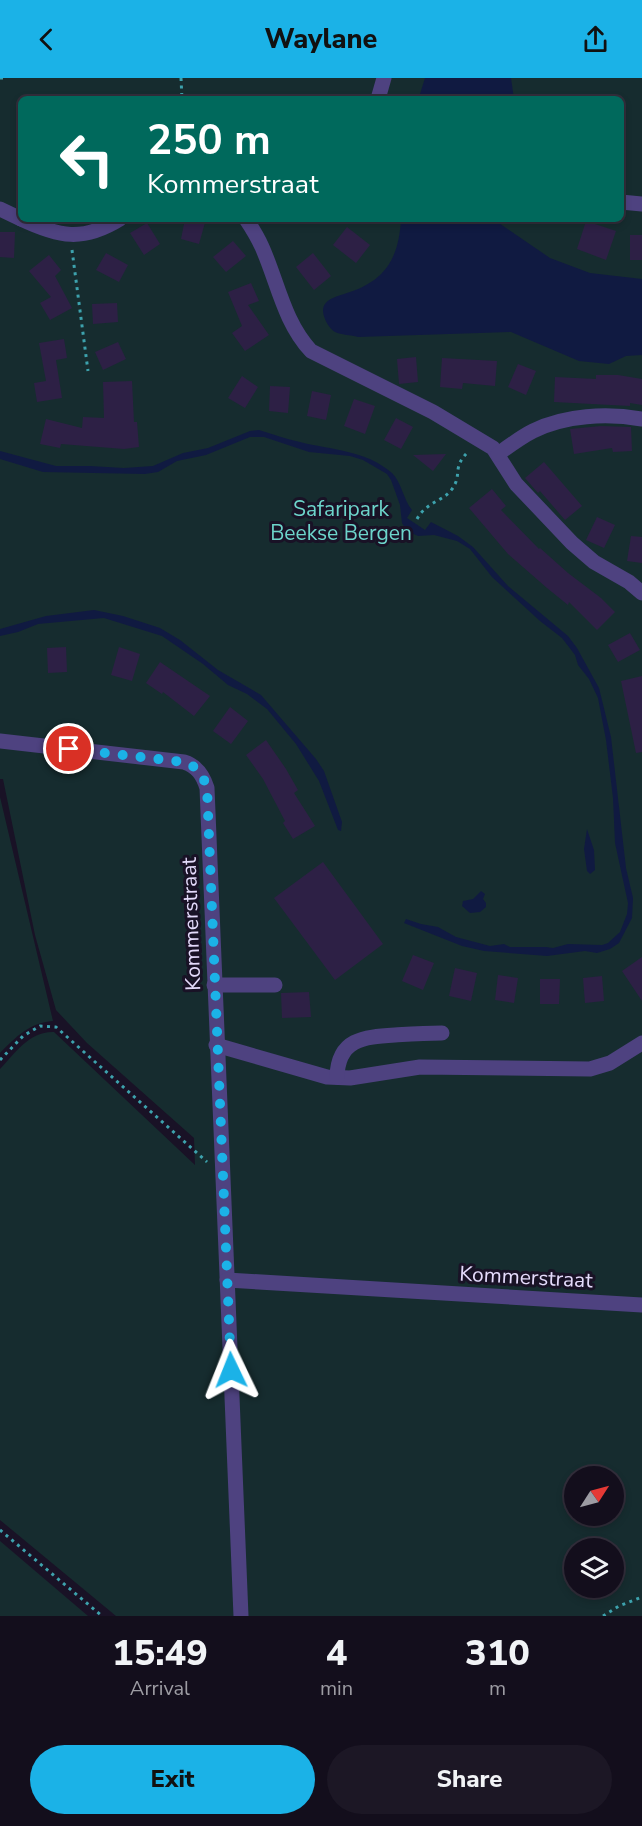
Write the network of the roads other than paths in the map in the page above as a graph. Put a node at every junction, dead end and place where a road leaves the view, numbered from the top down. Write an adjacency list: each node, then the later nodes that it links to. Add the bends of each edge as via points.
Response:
1 (384, 78): 2 (street)
2 (379, 96)
3 (624, 202): 4 (street)
4 (642, 204)
5 (0, 209): 6 (street)
6 (18, 218)
7 (27, 222): 8 (street, via 70,236)
8 (115, 222)
9 (248, 222): 11 (street, via 262,246 292,326 311,351 433,412)
10 (642, 418): 11 (street, via 587,416 550,424)
11 (498, 454): 12 (street, via 516,484 572,543)
12 (642, 593)
13 (0, 741): 14 (street, Kommerstraat, via 184,762 203,775 207,788)
14 (214, 985): 15 (street); 18 (street, Kommerstraat)
15 (275, 985)
16 (442, 1033): 19 (street, via 367,1036 345,1050)
17 (642, 1043): 19 (street, via 610,1063 590,1069 420,1067)
18 (216, 1044): 19 (street, via 316,1075); 20 (street, Kommerstraat)
19 (337, 1077)
20 (227, 1280): 21 (street, Kommerstraat); 22 (street, Kommerstraat)
21 (642, 1305)
22 (241, 1616)

